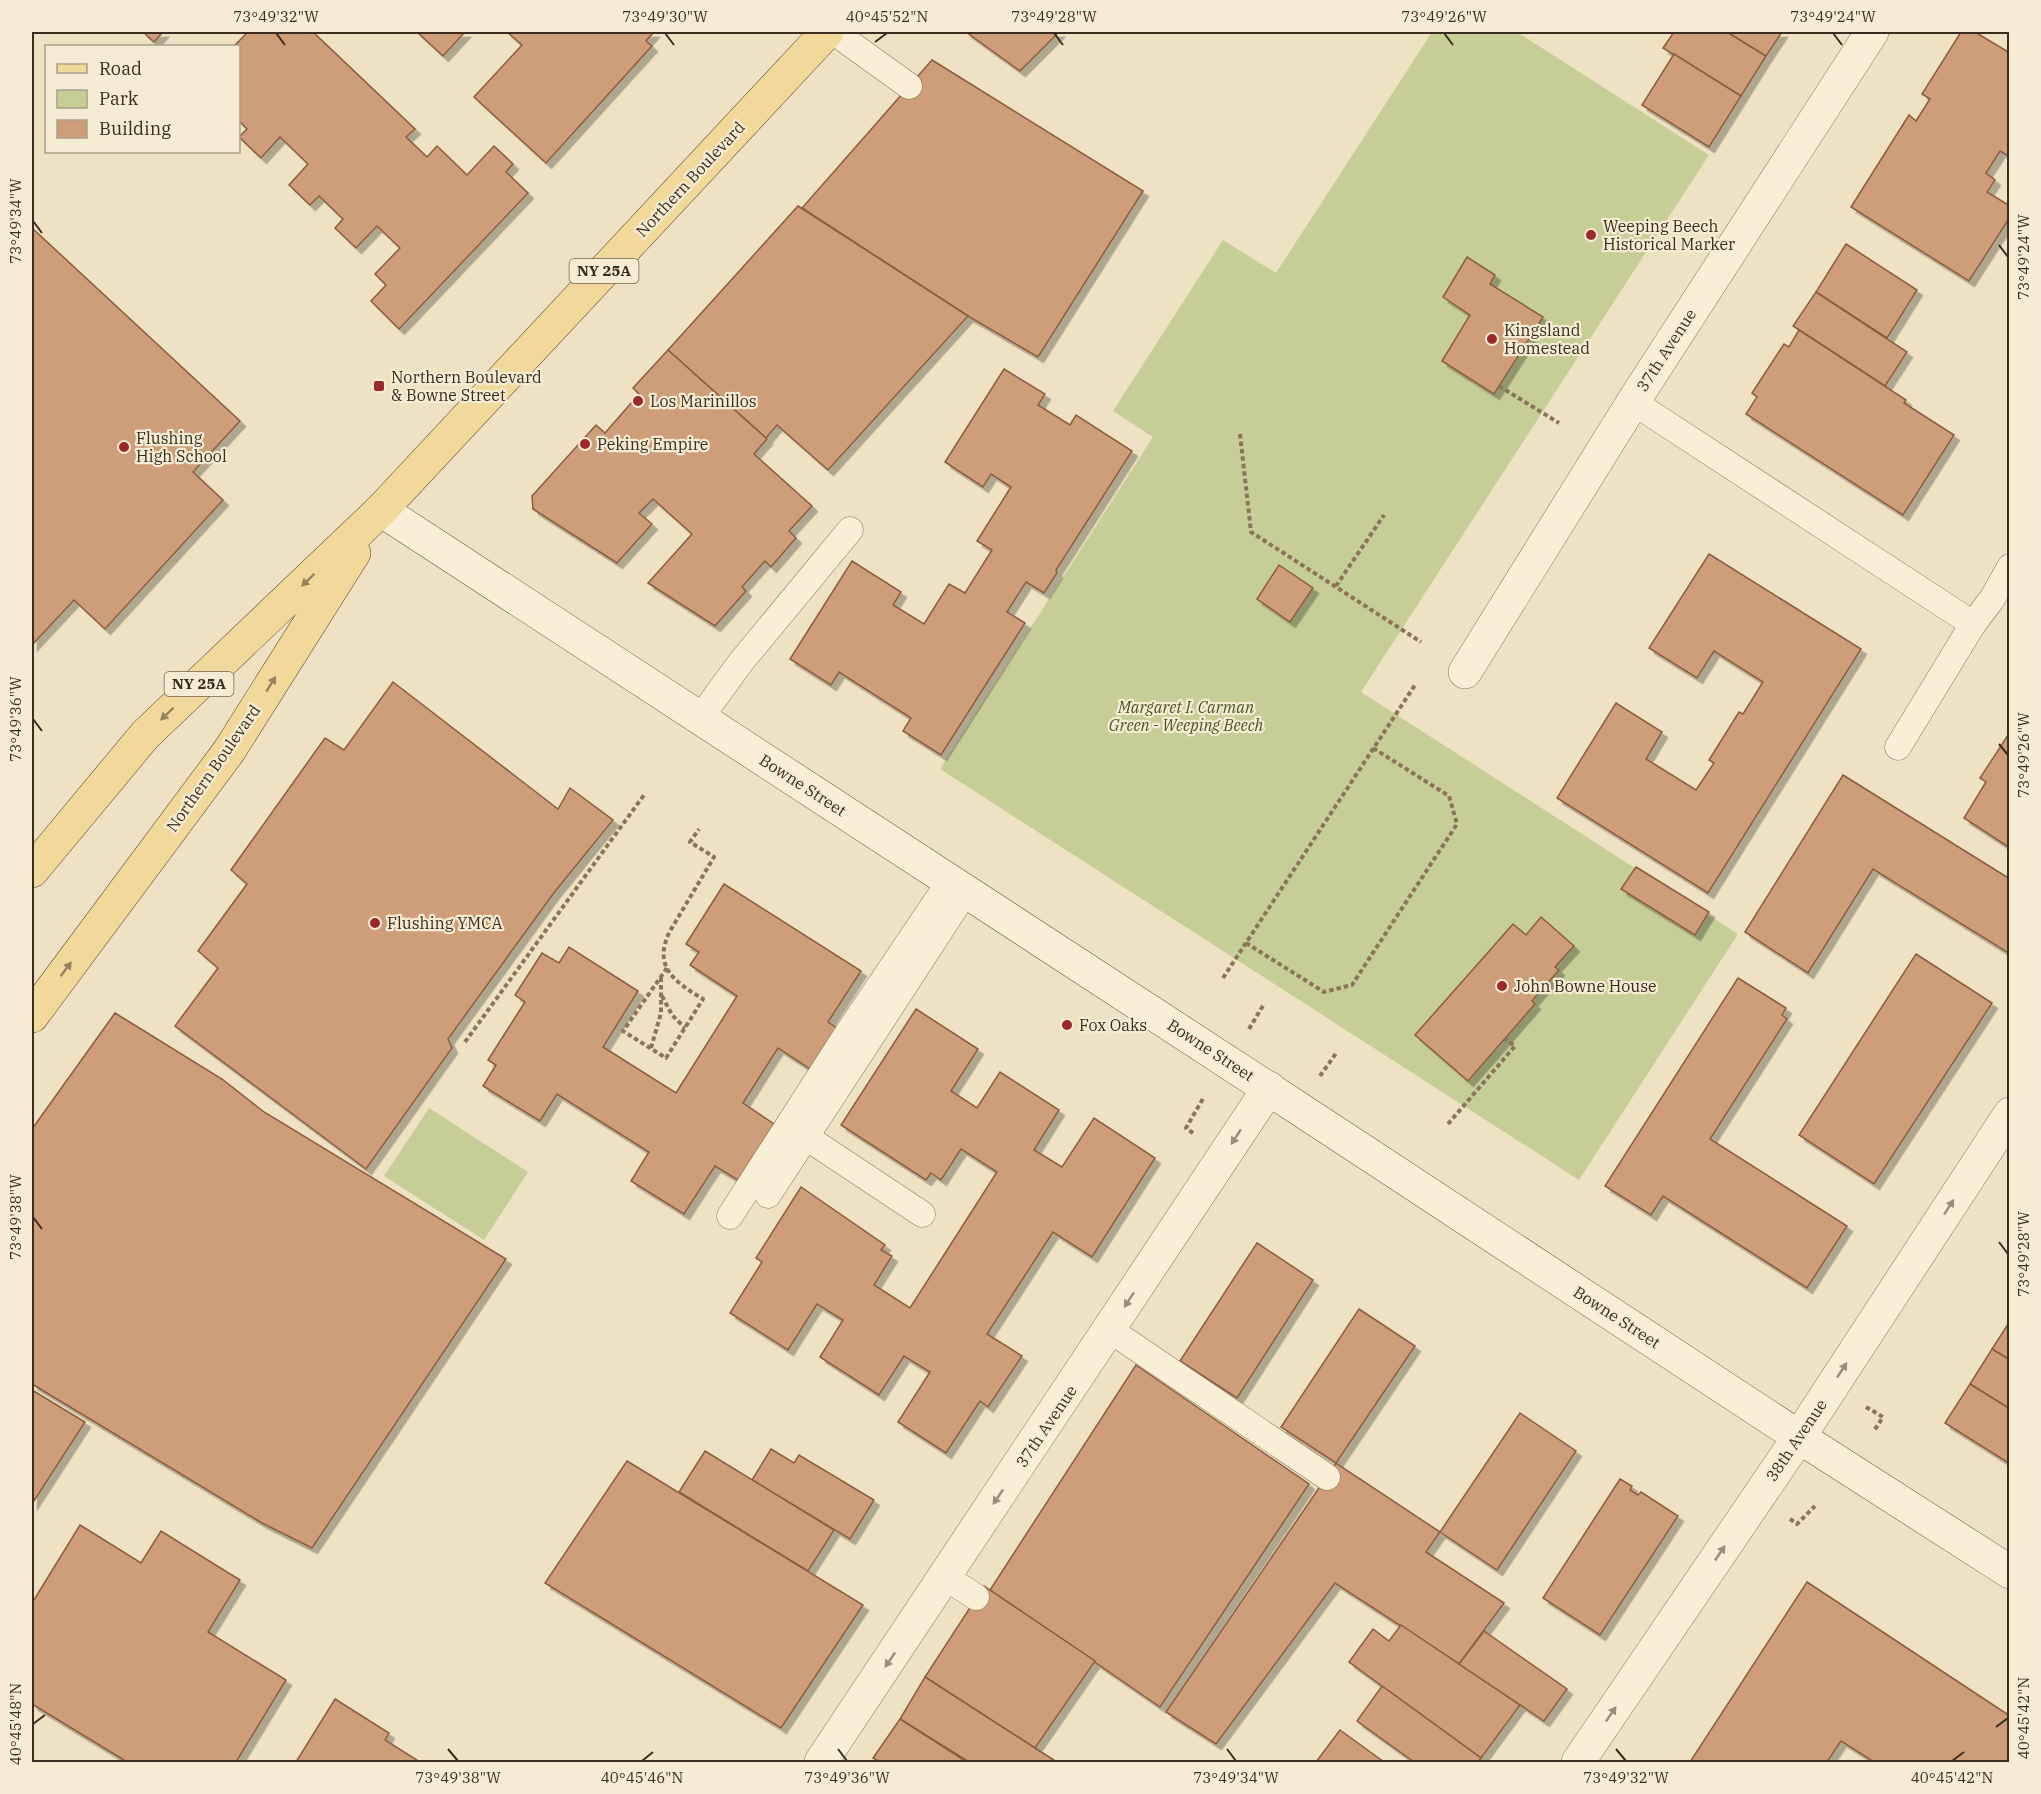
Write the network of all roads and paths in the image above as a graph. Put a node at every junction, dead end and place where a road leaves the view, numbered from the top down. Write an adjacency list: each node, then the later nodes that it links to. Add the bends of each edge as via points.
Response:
1 (827, 32): 9 (main road, Northern Boulevard / NY 25A)
2 (834, 32): 4 (lane)
3 (1872, 32): 6 (street, 37th Avenue)
4 (909, 86)
5 (1499, 386): 7 (path)
6 (1633, 402): 14 (lane); 16 (street, 37th Avenue)
7 (1559, 423)
8 (1240, 434): 13 (path, via 1251,532)
9 (381, 510): 18 (street, Bowne Street); 23 (main road, Northern Boulevard / NY 25A, one-way to 23, via 145,735); 31 (main road, Northern Boulevard / NY 25A, one-way to 9, via 228,751)
10 (1384, 515): 13 (path)
11 (850, 530): 18 (lane)
12 (2010, 567): 14 (lane)
13 (1335, 586): 15 (path)
14 (1973, 624): 19 (lane)
15 (1421, 642)
16 (1466, 672)
17 (1415, 685): 20 (path)
18 (700, 718): 24 (street, Bowne Street)
19 (1898, 747)
20 (1373, 748): 25 (path); 25 (path, via 1449,796 1457,824 1352,985 1324,992)
21 (644, 795): 35 (path)
22 (699, 829): 26 (path, via 690,842 714,857 664,942)
23 (32, 871)
24 (958, 886): 39 (street, Bowne Street); 43 (lane); 47 (lane, via 849,1031)
25 (1246, 943): 28 (path)
26 (667, 968): 27 (path); 32 (path, via 684,987 704,999)
27 (661, 976): 29 (path); 36 (path, via 622,1031)
28 (1223, 978)
29 (661, 995): 32 (path); 36 (path, via 661,1013)
30 (1264, 1004): 33 (path)
31 (32, 1016)
32 (685, 1028): 36 (path, via 666,1058)
33 (1246, 1034)
34 (1504, 1039): 42 (path, via 1515,1046)
35 (465, 1042)
36 (651, 1048)
37 (1337, 1052): 38 (path)
38 (1318, 1079)
39 (1269, 1088): 48 (street, 37th Avenue, one-way to 48); 51 (street, Bowne Street)
40 (1204, 1097): 44 (path, via 1186,1128)
41 (2010, 1114): 51 (street, 38th Avenue, one-way to 41)
42 (1448, 1124)
43 (806, 1137): 45 (lane); 46 (lane)
44 (1198, 1138)
45 (768, 1195)
46 (922, 1214)
47 (730, 1216)
48 (1110, 1330): 52 (lane); 56 (street, 37th Avenue, one-way to 56)
49 (1866, 1407): 50 (path, via 1883,1417)
50 (1874, 1431)
51 (1799, 1437): 55 (street, Bowne Street); 59 (street, 38th Avenue, one-way to 51)
52 (1327, 1477)
53 (1815, 1506): 54 (path, via 1797,1524)
54 (1785, 1515)
55 (2010, 1572)
56 (945, 1577): 57 (lane); 58 (street, 37th Avenue, one-way to 58)
57 (976, 1597)
58 (822, 1762)
59 (1578, 1762)

